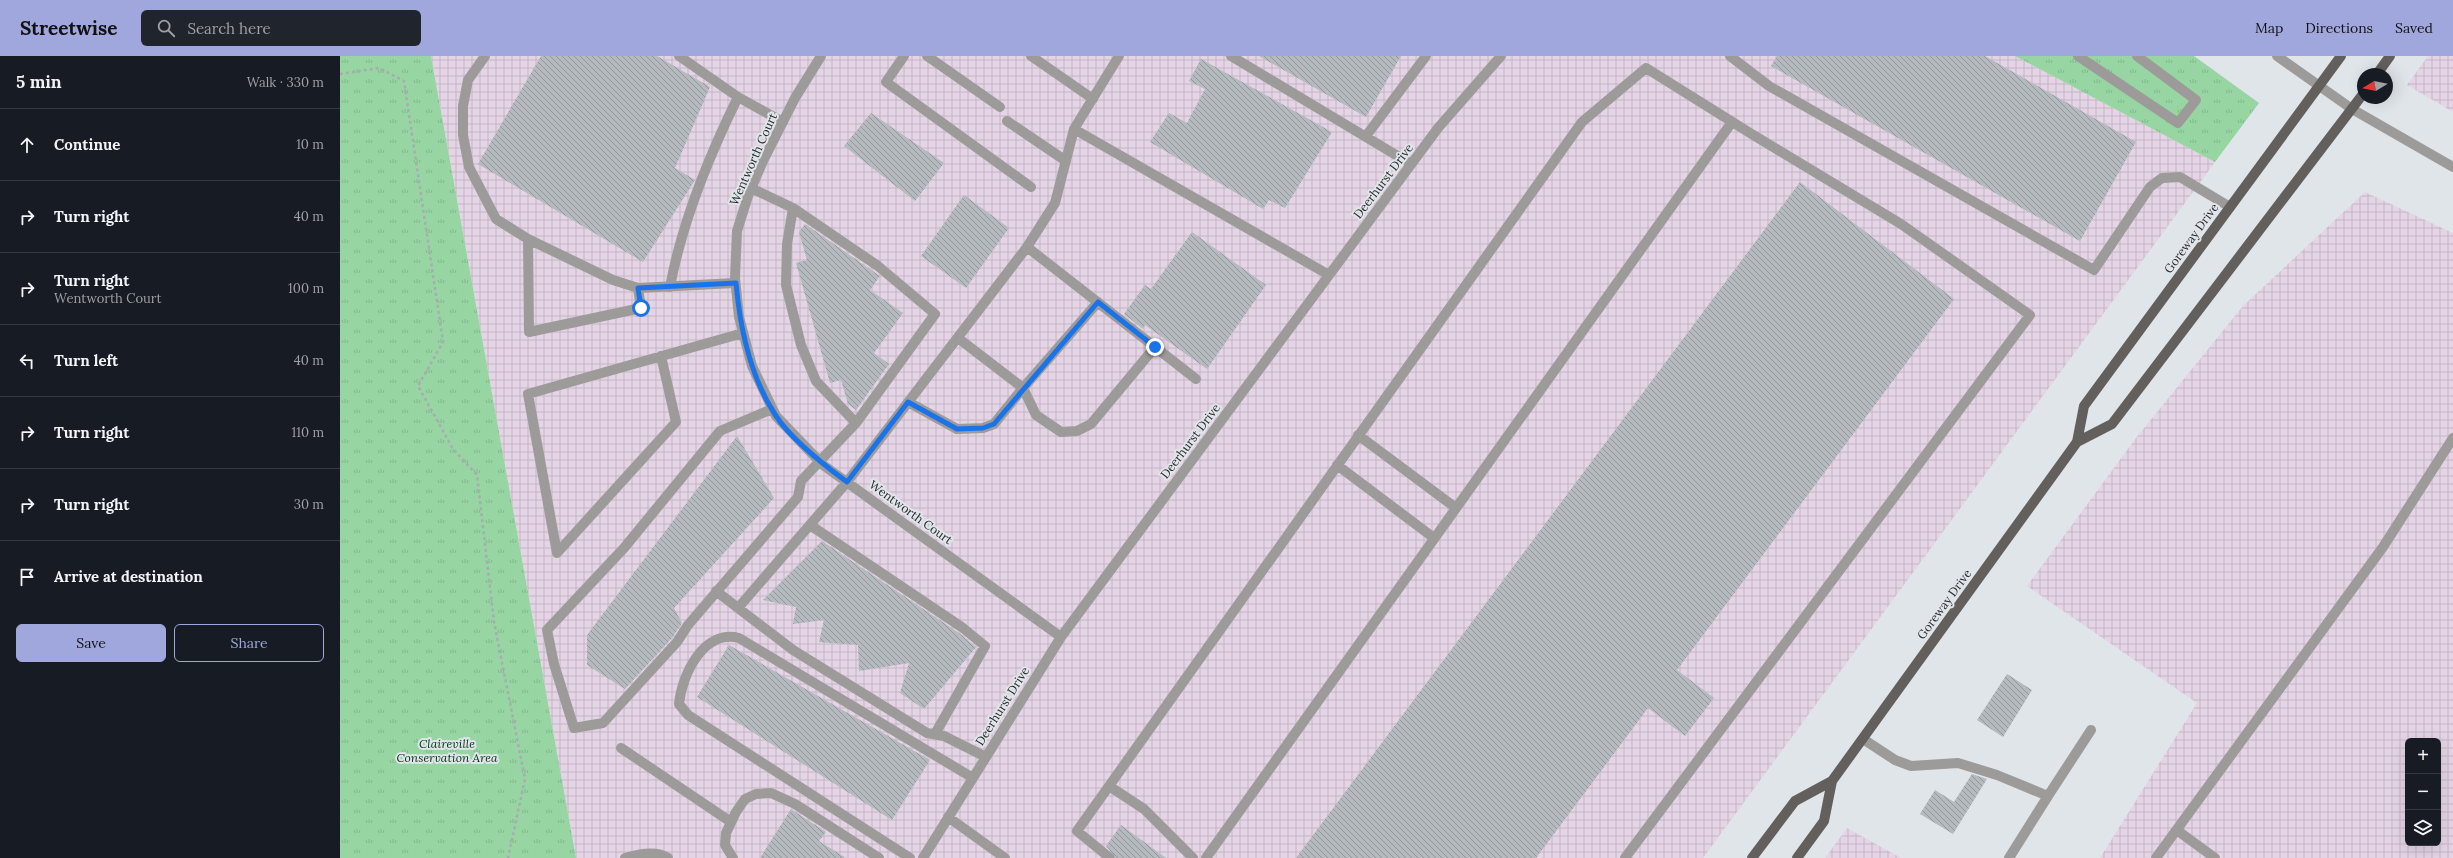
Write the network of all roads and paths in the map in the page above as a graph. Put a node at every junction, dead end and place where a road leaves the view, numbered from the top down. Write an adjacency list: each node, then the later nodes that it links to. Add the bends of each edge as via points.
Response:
1 (485, 56): 37 (street, via 468,80 463,106 463,135 469,167 496,219)
2 (679, 56): 20 (street)
3 (821, 56): 26 (street, Wentworth Court)
4 (904, 56): 33 (street, via 886,82)
5 (927, 56): 23 (street)
6 (1031, 56): 21 (street)
7 (1119, 56): 21 (street)
8 (1231, 56): 29 (street)
9 (1426, 56): 29 (street)
10 (1501, 56): 31 (street, Deerhurst Drive, via 1438,128)
11 (1730, 56): 35 (street, via 1769,86 2094,270 2150,187 2162,178 2180,177)
12 (2078, 56): 13 (street, via 2178,123 2196,100)
13 (2137, 56)
14 (2277, 56): 19 (street)
15 (2340, 56): 19 (main road, Goreway Drive)
16 (2390, 56): 17 (main road)
17 (2381, 68)
18 (340, 74): 78 (path, via 379,68 404,80 443,342 418,386 453,449 477,475 494,622 525,779)
19 (2319, 86): 24 (street); 35 (main road, Goreway Drive)
20 (738, 96): 26 (street); 41 (street, via 715,144 676,255)
21 (1093, 99): 28 (street)
22 (2357, 102): 24 (main road, Goreway Drive)
23 (1000, 107)
24 (2352, 109): 32 (street); 55 (main road, Goreway Drive, via 2112,424)
25 (1007, 121): 30 (street)
26 (783, 122): 34 (street, Wentworth Court)
27 (1732, 122): 53 (street, via 1646,68 1582,122); 59 (street); 88 (street, via 1901,224 2030,315)
28 (1074, 129): 30 (street); 39 (street)
29 (1366, 136): 31 (street)
30 (1066, 161): 38 (street, via 1055,202)
31 (1411, 164): 39 (street, Deerhurst Drive)
32 (2453, 167)
33 (1030, 187)
34 (751, 188): 36 (street); 40 (street, Wentworth Court, via 737,231)
35 (2230, 207): 55 (main road, Goreway Drive, via 2084,406)
36 (793, 208): 52 (street, via 787,244 786,285 801,345 816,381); 52 (street, via 878,266 935,314)
37 (528, 239): 42 (street, via 613,280); 42 (street, via 529,332 641,308)
38 (1027, 247): 43 (street); 45 (street)
39 (1329, 275): 64 (street, Deerhurst Drive)
40 (736, 283): 41 (street); 44 (street, Wentworth Court)
41 (670, 287): 42 (street)
42 (638, 288)
43 (1098, 302): 46 (street); 49 (street)
44 (743, 333): 47 (street); 51 (street, Wentworth Court, via 752,366)
45 (958, 338): 49 (street); 50 (street)
46 (1155, 347): 48 (street); 49 (street, via 1092,424 1077,431 1061,432 1036,415)
47 (661, 356): 47 (street, via 528,394 557,553 676,422)
48 (1196, 379)
49 (1023, 388): 50 (street, via 994,424 983,428 957,429)
50 (908, 402): 58 (street)
51 (772, 409): 56 (street, Wentworth Court); 62 (street, via 720,431 624,548 547,630 554,664 574,728 603,723 677,642)
52 (856, 423): 56 (street)
53 (1358, 435): 57 (street); 59 (street)
54 (2453, 438): 76 (street, via 2383,547)
55 (2077, 442): 67 (main road, Goreway Drive)
56 (820, 461): 58 (street, Wentworth Court); 62 (street, via 801,481 798,497)
57 (1337, 465): 61 (street); 72 (street)
58 (847, 482): 60 (street); 64 (street, Wentworth Court)
59 (1456, 508): 61 (street)
60 (810, 525): 63 (street); 66 (street, via 963,628 985,646)
61 (1434, 538): 87 (street)
62 (716, 591): 63 (street)
63 (738, 608): 66 (street, via 793,650 926,733)
64 (1061, 637): 69 (street, Deerhurst Drive)
65 (2091, 730): 73 (street)
66 (935, 734): 69 (street)
67 (1863, 739): 71 (main road, Goreway Drive); 73 (street, via 1895,760 1911,766 1958,763 1997,775)
68 (621, 748): 75 (street)
69 (986, 757): 70 (street, Deerhurst Drive)
70 (972, 778): 74 (street, Deerhurst Drive); 83 (street, via 739,638 728,635 718,638 704,648 683,680 679,704 688,715)
71 (1832, 781): 89 (main road, Goreway Drive, via 1795,801); 90 (main road, Goreway Drive, via 1824,821)
72 (1109, 786): 85 (street, via 1077,831); 86 (street, via 1144,809)
73 (2048, 796): 91 (street)
74 (948, 818): 77 (street); 84 (street, Deerhurst Drive)
75 (731, 822): 81 (street, via 726,833 725,845); 82 (street, via 745,799 756,794 771,793 795,804)
76 (2178, 831): 92 (street); 93 (street)
77 (1002, 857)
78 (508, 858)
79 (625, 858): 80 (street, via 662,854)
80 (668, 858)
81 (733, 858)
82 (879, 858)
83 (910, 858)
84 (923, 858)
85 (1110, 858)
86 (1192, 858)
87 (1206, 858)
88 (1625, 858)
89 (1752, 858)
90 (1797, 858)
91 (2009, 858)
92 (2156, 858)
93 (2215, 858)

